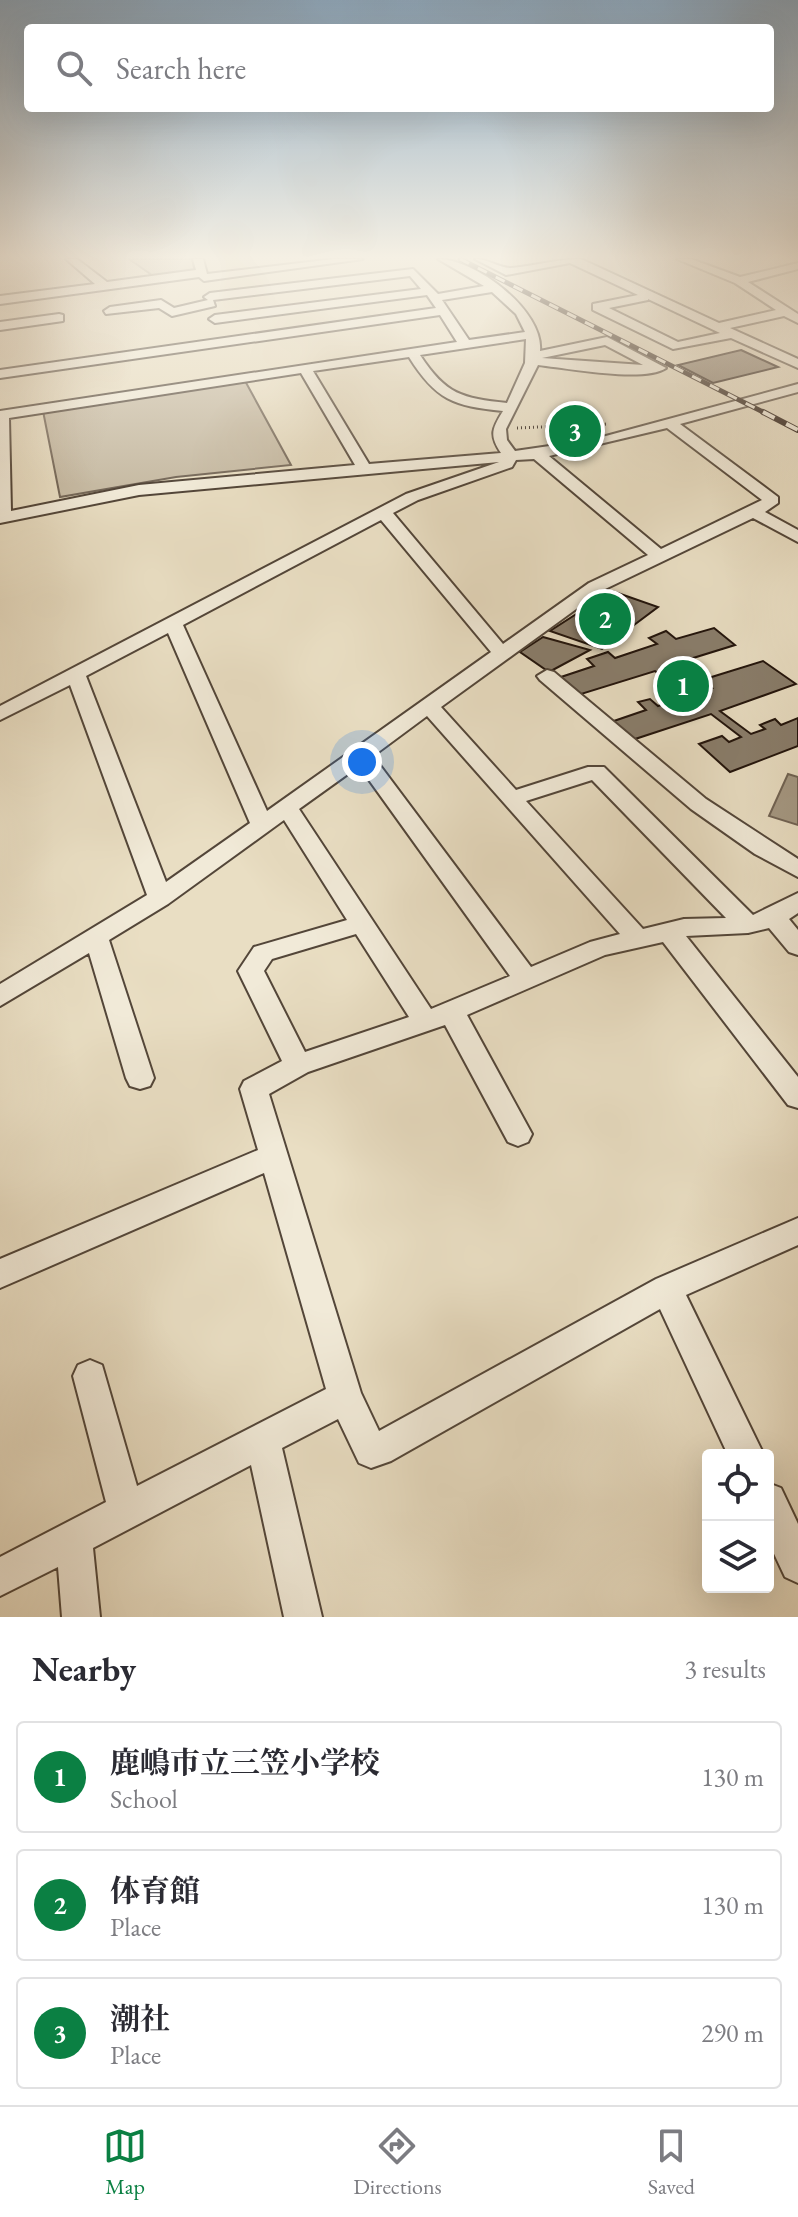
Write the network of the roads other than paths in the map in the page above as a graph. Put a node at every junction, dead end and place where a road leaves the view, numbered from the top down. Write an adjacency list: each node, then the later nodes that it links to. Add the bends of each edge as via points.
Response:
1 (219, 334): 12 (street)
2 (341, 334): 12 (street)
3 (458, 334): 9 (street)
4 (530, 334): 9 (street)
5 (533, 334): 11 (street)
6 (653, 334): 7 (street, via 677,346)
7 (729, 334)
8 (732, 334): 13 (street)
9 (465, 344): 10 (street)
10 (412, 352): 14 (street); 17 (street, via 438,391 453,400)
11 (533, 359): 11 (street, via 607,341 659,368 628,370); 17 (street)
12 (227, 361): 14 (street); 15 (street); 18 (street)
13 (798, 364)
14 (305, 369): 22 (street)
15 (0, 374)
16 (798, 388): 19 (street)
17 (511, 408): 21 (street, via 500,428 500,440)
18 (1, 415): 25 (street)
19 (669, 423): 20 (street); 24 (street, via 772,500)
20 (537, 454): 21 (street); 27 (street)
21 (511, 456): 22 (street); 23 (street, via 507,464 427,490)
22 (364, 468): 25 (street, via 139,490)
23 (383, 512): 28 (street); 29 (street)
24 (754, 512): 26 (street); 27 (street)
25 (2, 517)
26 (798, 537)
27 (659, 556): 29 (street, via 595,587)
28 (172, 622): 30 (street); 37 (street)
29 (503, 655): 32 (street)
30 (75, 673): 33 (street); 39 (street)
31 (547, 676): 38 (street, via 693,802 746,841)
32 (430, 707): 34 (street); 35 (street)
33 (0, 714)
34 (361, 755): 36 (street); 48 (street)
35 (512, 798): 43 (street, via 596,772); 46 (street)
36 (287, 808): 37 (street); 42 (street)
37 (262, 825): 39 (street)
38 (798, 869)
39 (160, 898): 45 (street)
40 (798, 901): 41 (street)
41 (774, 918): 43 (street); 47 (street)
42 (362, 924): 50 (street); 51 (street, via 263,953 251,971)
43 (748, 925): 44 (street)
44 (668, 931): 46 (street); 53 (street)
45 (96, 937): 49 (street); 52 (street)
46 (636, 937): 48 (street)
47 (798, 946)
48 (525, 977): 50 (street)
49 (0, 996)
50 (438, 1017): 51 (street); 54 (street)
51 (298, 1065): 55 (street, via 254,1089)
52 (140, 1078)
53 (798, 1097)
54 (518, 1134)
55 (274, 1156): 57 (street); 60 (street)
56 (798, 1231): 58 (street)
57 (0, 1274)
58 (667, 1289): 60 (street, via 371,1451); 62 (street)
59 (90, 1376): 63 (street)
60 (345, 1397): 61 (street)
61 (263, 1440): 63 (street); 69 (street)
62 (743, 1449)
63 (126, 1511): 65 (street)
64 (774, 1514): 66 (street)
65 (74, 1538): 67 (street); 68 (street)
66 (798, 1564)
67 (0, 1577)
68 (81, 1617)
69 (303, 1617)

